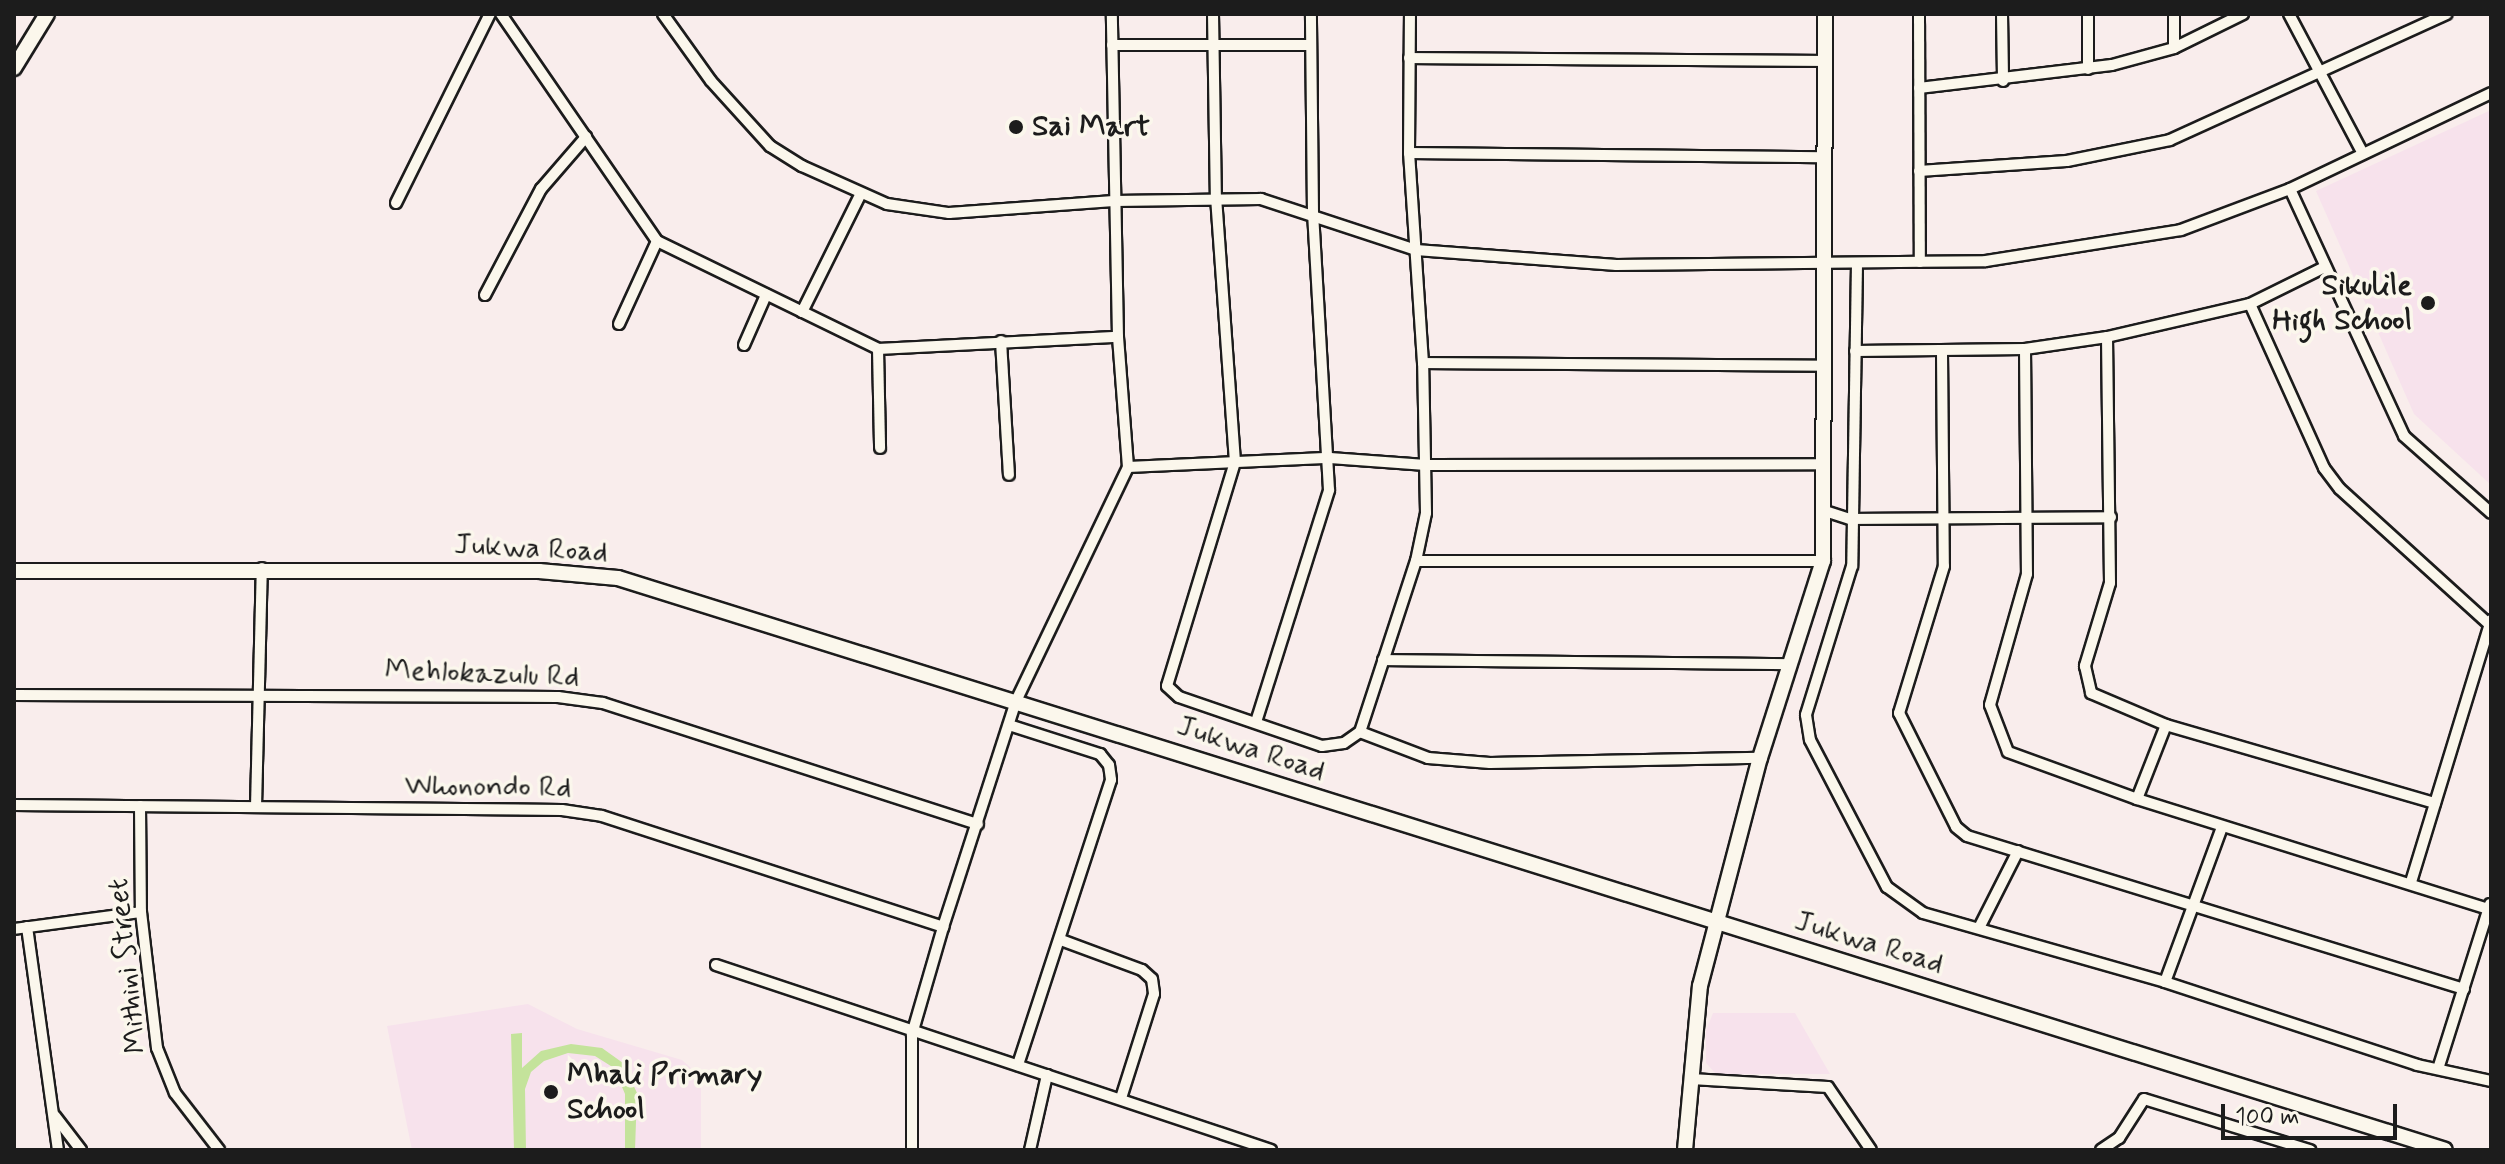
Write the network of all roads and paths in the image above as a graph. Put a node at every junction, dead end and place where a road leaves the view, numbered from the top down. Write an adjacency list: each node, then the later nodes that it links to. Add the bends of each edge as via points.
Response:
1 (47, 14): 25 (street)
2 (490, 14): 40 (street)
3 (501, 14): 31 (street)
4 (663, 14): 18 (street)
5 (677, 14): 18 (street)
6 (1112, 14): 20 (street)
7 (1213, 14): 19 (street)
8 (1311, 14): 21 (street)
9 (1410, 14): 23 (street)
10 (1825, 14): 24 (street)
11 (1919, 14): 29 (street)
12 (2002, 14): 28 (street)
13 (2088, 14): 26 (street)
14 (2174, 14): 22 (street)
15 (2243, 14): 22 (street)
16 (2289, 14): 27 (street)
17 (2447, 14): 27 (street)
18 (671, 27): 37 (street, via 770,146)
19 (1212, 44): 20 (street); 21 (street); 38 (street)
20 (1112, 45): 39 (street)
21 (1311, 45): 41 (street)
22 (2174, 48): 26 (street)
23 (1409, 58): 24 (street); 33 (street)
24 (1824, 61): 34 (street)
25 (14, 68)
26 (2088, 69): 28 (street)
27 (2318, 71): 32 (street); 35 (street, via 2249,108 2170,140 2067,161)
28 (2003, 81): 29 (street)
29 (1919, 88): 35 (street)
30 (2491, 93): 32 (street)
31 (586, 137): 42 (street); 48 (street, via 541,189)
32 (2362, 152): 36 (street)
33 (1409, 153): 34 (street); 43 (street)
34 (1823, 157): 45 (street)
35 (1919, 171): 44 (street)
36 (2290, 189): 44 (street, via 2169,233 2056,254); 47 (street)
37 (860, 195): 39 (street, via 949,213); 51 (street)
38 (1216, 197): 39 (street); 41 (street, via 1261,199); 65 (street)
39 (1114, 201): 53 (street)
40 (396, 203)
41 (1313, 213): 43 (street); 64 (street)
42 (657, 241): 49 (street); 52 (street)
43 (1416, 250): 45 (street, via 1616,265); 61 (street)
44 (1920, 262): 46 (street)
45 (1823, 264): 46 (street); 62 (street)
46 (1857, 264): 59 (street)
47 (2325, 267): 50 (street); 71 (street, via 2404,436)
48 (485, 295)
49 (766, 295): 51 (street); 56 (street)
50 (2250, 304): 54 (street); 80 (street, via 2324,468 2340,489)
51 (802, 312): 57 (street)
52 (619, 324)
53 (1118, 337): 55 (street); 68 (street)
54 (2107, 337): 58 (street); 72 (street)
55 (1001, 341): 57 (street); 69 (street)
56 (744, 345)
57 (878, 349): 63 (street)
58 (2025, 349): 60 (street); 75 (street)
59 (1855, 351): 60 (street); 73 (street)
60 (1942, 353): 74 (street)
61 (1423, 363): 62 (street); 67 (street)
62 (1824, 366): 66 (street)
63 (880, 448)
64 (1330, 458): 65 (street); 67 (street); 86 (street, via 1324,516)
65 (1235, 462): 68 (street); 86 (street, via 1167,686 1179,697)
66 (1824, 464): 67 (street); 70 (street)
67 (1426, 465): 76 (street, via 1426,513)
68 (1128, 467): 85 (street)
69 (1009, 475)
70 (1825, 511): 73 (street); 77 (street)
71 (2491, 513)
72 (2111, 517): 75 (street); 88 (street, via 2109,592 2085,680 2091,693)
73 (1850, 519): 74 (street); 104 (street, via 1852,566 1807,703 1810,740 1887,887 1923,913)
74 (1942, 519): 75 (street); 98 (street, via 1944,570 1899,707 1900,721 1956,827 1967,836)
75 (2027, 520): 91 (street, via 2027,574 1990,715 2013,756)
76 (1416, 561): 77 (street); 81 (street)
77 (1823, 561): 82 (street)
78 (262, 568): 79 (street, Jukwa Road); 83 (street); 85 (street, Jukwa Road, via 539,571 618,578)
79 (14, 571)
80 (2490, 622): 92 (street)
81 (1383, 660): 82 (street); 89 (street)
82 (1791, 664): 90 (street)
83 (260, 693): 84 (street, Mehlokazulu Rd); 95 (street); 96 (street, Mehlokazulu Rd, via 558,697 603,703)
84 (14, 695)
85 (1016, 701): 87 (street); 103 (street, Jukwa Road)
86 (1256, 722): 89 (street, via 1322,746 1344,743)
87 (1009, 725): 96 (street); 108 (street, via 1100,754 1109,765 1111,780)
88 (2166, 725): 91 (street); 92 (street)
89 (1360, 732): 90 (street, via 1428,758 1490,763)
90 (1760, 758): 103 (street)
91 (2137, 799): 97 (street)
92 (2435, 803): 99 (street)
93 (14, 805): 94 (street, Whonondo Rd)
94 (140, 806): 95 (street, Whonondo Rd); 102 (street, Mithini Street)
95 (256, 807): 106 (street, Whonondo Rd, via 562,810 602,816)
96 (978, 824): 106 (street)
97 (2222, 827): 99 (street); 100 (street)
98 (2018, 851): 100 (street); 104 (street)
99 (2411, 882): 101 (street)
100 (2194, 904): 110 (street); 111 (street)
101 (2490, 905): 111 (street)
102 (141, 912): 105 (street); 124 (street, Mithini Street, via 163,1070)
103 (1715, 922): 116 (street, via 1700,986); 133 (street, Jukwa Road)
104 (1980, 926): 110 (street)
105 (27, 927): 107 (street); 119 (street)
106 (943, 927): 112 (street)
107 (14, 929)
108 (1061, 940): 113 (street); 118 (street, via 1142,970 1152,979 1154,994)
109 (716, 965): 112 (street)
110 (2165, 982): 114 (street)
111 (2464, 989): 114 (street)
112 (912, 1034): 113 (street); 125 (street)
113 (1018, 1065): 115 (street)
114 (2438, 1069): 117 (street)
115 (1047, 1075): 118 (street); 126 (street)
116 (1691, 1079): 128 (street); 129 (street, via 1828,1087)
117 (2491, 1081)
118 (1121, 1098): 121 (street)
119 (54, 1114): 122 (street); 123 (street)
120 (2271, 1138): 130 (street, via 2144,1099 2119,1138); 131 (street); 132 (street)
121 (1253, 1147): 127 (street)
122 (58, 1150)
123 (81, 1150)
124 (219, 1150)
125 (912, 1150)
126 (1030, 1150)
127 (1271, 1150)
128 (1685, 1150)
129 (1871, 1150)
130 (2101, 1150)
131 (2263, 1150)
132 (2310, 1150)
133 (2445, 1150)

